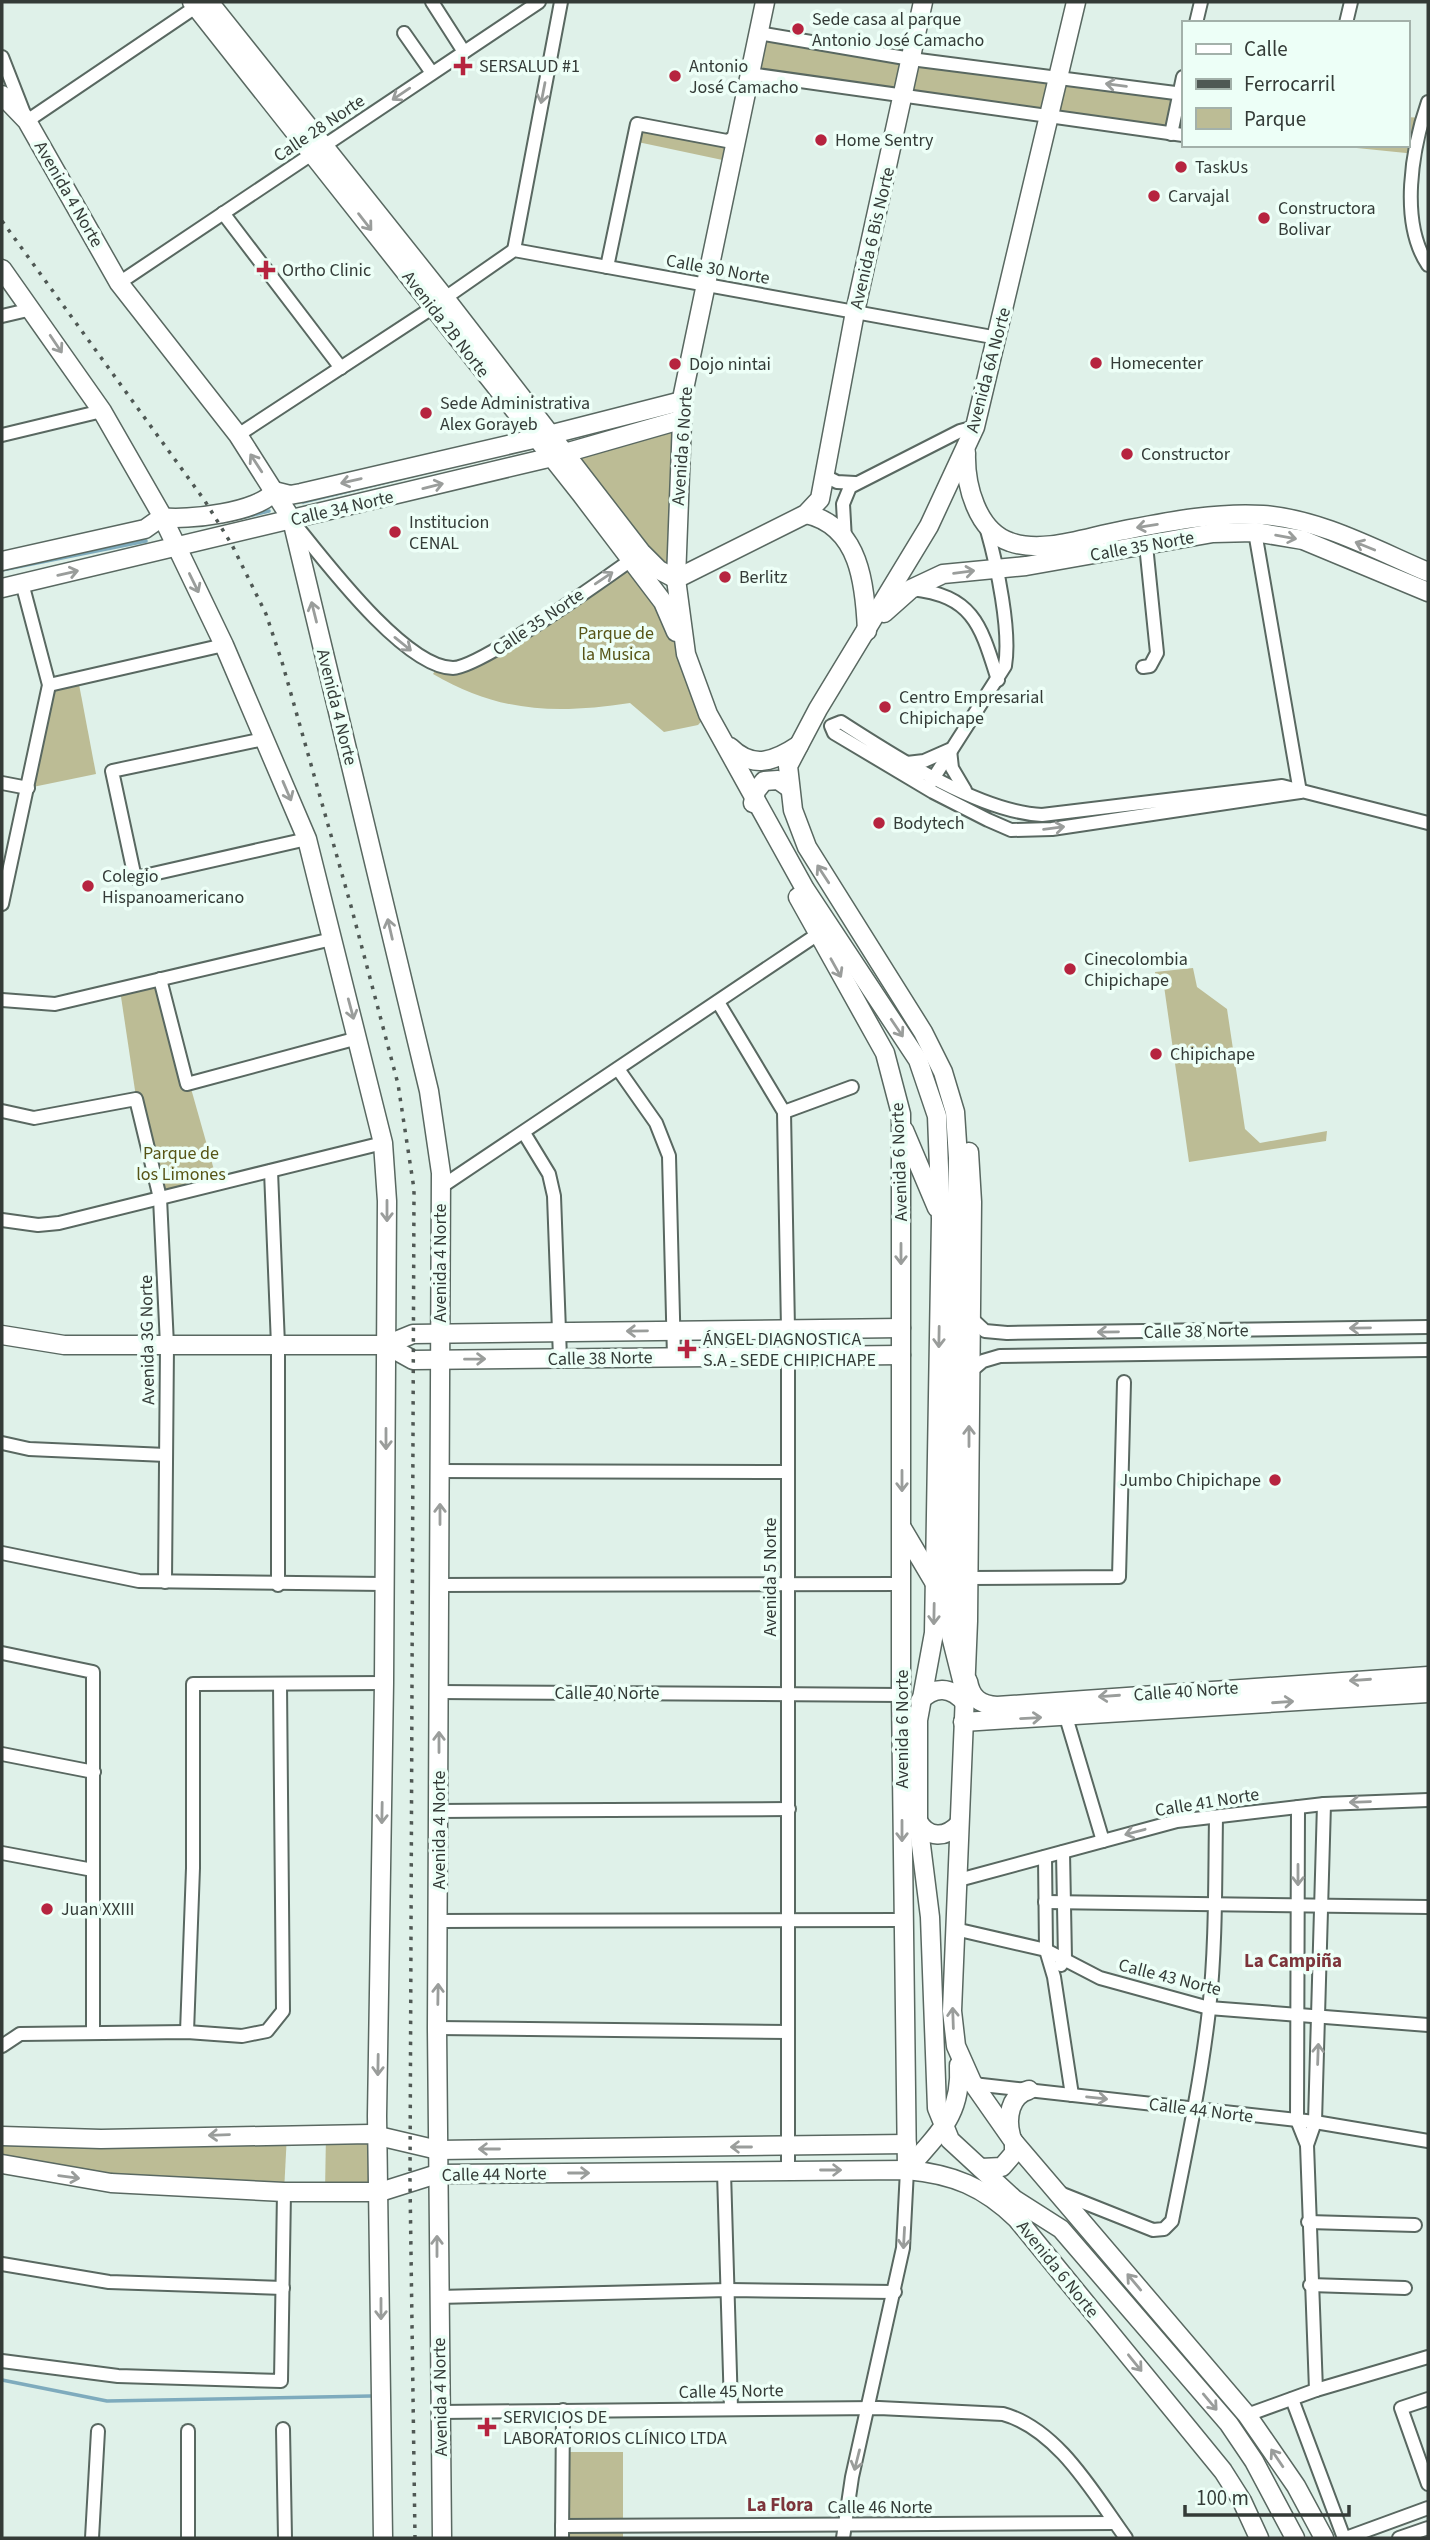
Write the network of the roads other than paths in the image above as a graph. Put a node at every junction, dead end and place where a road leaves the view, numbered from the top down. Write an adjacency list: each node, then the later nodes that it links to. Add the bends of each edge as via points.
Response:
1 (432, 2): 14 (street)
2 (539, 2): 14 (street, Calle 28 Norte)
3 (561, 2): 30 (street, one-way to 30)
4 (765, 2): 13 (main road, Avenida 6 Norte)
5 (923, 2): 16 (main road, Avenida 6 Bis Norte)
6 (1076, 2): 19 (main road, Avenida 6A Norte)
7 (1201, 2): 10 (street)
8 (1351, 2): 11 (street)
9 (200, 3): 25 (street); 28 (main road, Avenida 2B Norte)
10 (1196, 21)
11 (1346, 21)
12 (404, 33): 17 (street)
13 (758, 33): 16 (street); 18 (main road, Avenida 6 Norte)
14 (464, 52): 17 (street, Calle 28 Norte)
15 (2, 57): 25 (street)
16 (911, 59): 19 (street); 22 (main road, Avenida 6 Bis Norte)
17 (432, 73): 28 (street, Calle 28 Norte, one-way to 28)
18 (750, 74): 22 (street); 27 (main road, Avenida 6 Norte)
19 (1059, 78): 20 (street, one-way to 19); 24 (main road, Avenida 6A Norte)
20 (1181, 93): 26 (street)
21 (2, 95): 25 (main road, Avenida 4 Norte)
22 (903, 96): 24 (street); 38 (main road, Avenida 6 Bis Norte)
23 (1428, 102): 31 (street, via 1412,178 1415,232)
24 (1051, 117): 26 (street); 40 (main road, Avenida 6A Norte)
25 (27, 121): 34 (main road, Avenida 4 Norte)
26 (1177, 135)
27 (733, 143): 32 (street, via 637,124); 35 (main road, Avenida 6 Norte)
28 (318, 149): 29 (street, Calle 28 Norte); 36 (main road, Avenida 2B Norte)
29 (223, 213): 34 (street, Calle 28 Norte); 41 (street)
30 (513, 250): 32 (street, Calle 30 Norte); 36 (street)
31 (1428, 265)
32 (607, 267): 35 (street, Calle 30 Norte)
33 (2, 269): 37 (main road)
34 (119, 283): 47 (main road, Avenida 4 Norte)
35 (706, 285): 38 (street, Calle 30 Norte); 42 (main road, Avenida 6 Norte)
36 (439, 303): 41 (street); 48 (main road, Avenida 2B Norte)
37 (32, 309): 39 (street); 43 (main road, one-way to 43)
38 (855, 312): 40 (street, Calle 30 Norte); 51 (main road, Avenida 6 Bis Norte)
39 (2, 316)
40 (998, 338): 45 (main road, Avenida 6A Norte)
41 (341, 368): 47 (street)
42 (682, 401): 44 (main road, Avenida 6 Norte); 48 (main road, Calle 34 Norte)
43 (102, 411): 46 (street); 55 (main road)
44 (680, 420): 50 (main road, Calle 34 Norte); 66 (main road, Avenida 6 Norte)
45 (975, 427): 49 (main road, Avenida 6A Norte); 52 (street)
46 (2, 435)
47 (238, 435): 53 (main road, Avenida 4 Norte, one-way to 47)
48 (544, 437): 50 (main road, Avenida 2B Norte); 53 (main road, Calle 34 Norte, one-way to 53, via 290,495)
49 (966, 450): 57 (main road, via 969,487); 71 (main road, Avenida 6A Norte, via 929,526)
50 (559, 455): 56 (main road, Calle 34 Norte, one-way to 50); 62 (main road, Avenida 2B Norte); 66 (main road, Avenida 2B Norte, via 642,552 659,570)
51 (824, 475): 52 (street, via 837,482); 54 (main road, Avenida 6 Bis Norte, via 820,499)
52 (855, 483): 59 (street, via 844,500)
53 (274, 491): 55 (main road, via 264,501 214,514); 56 (main road, Avenida 4 Norte)
54 (806, 514): 59 (main road, via 825,522); 66 (main road)
55 (162, 517): 61 (main road); 63 (main road, via 145,529)
56 (292, 520): 61 (main road, Calle 34 Norte); 62 (street, Calle 35 Norte, one-way to 62, via 387,631 439,667 456,669 485,657); 110 (main road, Avenida 4 Norte, one-way to 56, via 429,1091)
57 (988, 530): 64 (street); 65 (main road, Calle 35 Norte, one-way to 57, via 1308,523 1266,516 1214,516 1034,545 1010,542)
58 (1255, 532): 60 (main road, Calle 35 Norte, via 1213,533); 70 (main road, Calle 35 Norte, one-way to 70, via 1303,540); 87 (street)
59 (845, 540): 71 (main road, via 862,577)
60 (1146, 545): 64 (main road, Calle 35 Norte); 74 (street, via 1157,653 1150,666)
61 (176, 547): 67 (main road, Calle 34 Norte, one-way to 61); 72 (main road, one-way to 72)
62 (631, 560): 73 (main road, Avenida 2B Norte, via 663,602)
63 (2, 561)
64 (996, 568): 69 (main road, Calle 35 Norte, one-way to 64, via 943,574); 75 (street, via 1006,658)
65 (1428, 572)
66 (676, 579): 73 (main road, Avenida 6 Norte)
67 (22, 583): 68 (main road, Calle 34 Norte); 76 (street)
68 (2, 588)
69 (911, 589): 71 (main road, Calle 35 Norte); 75 (street, via 950,597 965,607 985,637)
70 (1428, 592)
71 (867, 631): 79 (main road, Avenida 6A Norte)
72 (224, 645): 76 (street); 78 (main road)
73 (687, 654): 77 (main road, Avenida 6 Norte, via 708,714)
74 (1143, 667)
75 (998, 680): 80 (street)
76 (48, 685): 85 (street)
77 (722, 737): 79 (main road, via 736,753 755,761 775,760); 89 (main road, Avenida 6 Norte)
78 (264, 739): 91 (main road, one-way to 91); 91 (street, via 112,771 135,878)
79 (799, 744): 84 (main road, via 788,766)
80 (950, 750): 81 (street); 82 (street); 88 (street, via 952,768)
81 (906, 763): 82 (street); 86 (street, via 841,722 831,726 834,733)
82 (934, 777): 86 (street); 88 (street)
83 (2, 783): 85 (street)
84 (788, 787): 89 (main road, via 778,779 764,781); 101 (main road, one-way to 84, via 813,859)
85 (27, 788): 93 (street)
86 (927, 788): 87 (street, one-way to 87, via 1004,827 1028,831)
87 (1300, 792): 88 (street, via 1282,786 1258,788 1042,815 1015,811); 90 (street)
88 (968, 793)
89 (754, 797): 92 (main road, Avenida 6 Norte); 94 (main road, Avenida 6 Norte, via 761,833)
90 (1428, 823)
91 (307, 839): 96 (main road)
92 (805, 889): 94 (main road); 112 (main road, Avenida 6 Norte, one-way to 112, via 924,1073 939,1125)
93 (2, 897)
94 (804, 908): 95 (main road, Avenida 6 Norte)
95 (818, 934): 99 (street); 106 (main road, Avenida 6 Norte, one-way to 106, via 885,1053)
96 (332, 939): 97 (street); 100 (main road, one-way to 100)
97 (160, 979): 98 (street, via 55,1004); 100 (street, via 187,1084)
98 (2, 1000)
99 (718, 1002): 102 (street); 105 (street, Avenida 5 Norte)
100 (358, 1038): 108 (main road)
101 (930, 1044): 114 (main road, via 954,1076 966,1118); 160 (main road, via 950,1092 957,1132 951,1636)
102 (618, 1069): 107 (street); 118 (street, via 656,1123 669,1156)
103 (852, 1087): 105 (street)
104 (2, 1111): 111 (street, Avenida 3G Norte, via 34,1118 136,1099)
105 (784, 1112): 117 (street, Avenida 5 Norte)
106 (901, 1124): 112 (main road); 116 (main road, Avenida 6 Norte, one-way to 116)
107 (524, 1133): 110 (street); 120 (street, via 549,1174 554,1196)
108 (383, 1143): 109 (street); 126 (main road, one-way to 126)
109 (271, 1171): 111 (street); 125 (street)
110 (440, 1187): 122 (main road, Avenida 4 Norte)
111 (160, 1198): 113 (street, via 59,1223); 124 (street, Avenida 3G Norte)
112 (941, 1219): 149 (main road, Avenida 6 Norte, one-way to 149)
113 (2, 1220)
114 (970, 1317): 121 (street, Calle 38 Norte, one-way to 114, via 992,1332 979,1328); 135 (main road)
115 (1428, 1327): 119 (street, Calle 38 Norte, one-way to 119)
116 (901, 1328): 117 (main road, Calle 38 Norte); 130 (main road, Avenida 6 Norte)
117 (788, 1329): 118 (main road, Calle 38 Norte); 131 (street, Avenida 5 Norte)
118 (674, 1331): 120 (main road, Calle 38 Norte, one-way to 120); 132 (street)
119 (1174, 1331): 121 (street, Calle 38 Norte); 128 (street, via 1165,1340)
120 (559, 1332): 122 (main road, Calle 38 Norte); 133 (street)
121 (1147, 1332): 129 (street, via 1159,1343)
122 (440, 1334): 126 (main road, Calle 38 Norte, via 414,1334); 134 (main road, Avenida 4 Norte)
123 (2, 1335): 124 (main road, Calle 38 Norte, via 64,1345)
124 (167, 1345): 125 (main road, Calle 38 Norte); 138 (street, Avenida 3G Norte)
125 (278, 1345): 126 (main road, Calle 38 Norte); 145 (street)
126 (386, 1345): 134 (main road, Calle 38 Norte, via 413,1360); 146 (main road, one-way to 146)
127 (1428, 1350): 128 (street, Calle 38 Norte)
128 (1171, 1352): 129 (street, Calle 38 Norte)
129 (1148, 1353): 135 (street, Calle 38 Norte, via 1000,1356)
130 (901, 1355): 131 (main road, Calle 38 Norte); 141 (main road, Avenida 6 Norte, one-way to 141)
131 (786, 1356): 132 (main road, Calle 38 Norte); 140 (street, Avenida 5 Norte)
132 (674, 1357): 133 (main road, Calle 38 Norte)
133 (560, 1358): 134 (main road, Calle 38 Norte, one-way to 133)
134 (440, 1360): 139 (main road, Avenida 4 Norte)
135 (970, 1372): 143 (main road, one-way to 135)
136 (1124, 1382): 143 (street, via 1119,1577)
137 (2, 1443): 138 (street, via 29,1449)
138 (166, 1455): 144 (street, Avenida 3G Norte)
139 (440, 1471): 140 (street); 150 (main road, Avenida 4 Norte, one-way to 139)
140 (787, 1472): 147 (street, Avenida 5 Norte)
141 (902, 1528): 148 (main road, Avenida 6 Norte); 149 (main road)
142 (2, 1553): 144 (street, via 139,1581)
143 (969, 1578): 152 (main road)
144 (165, 1582): 145 (street)
145 (278, 1584): 146 (street)
146 (385, 1584): 154 (main road)
147 (787, 1584): 148 (street); 150 (street); 158 (street, Avenida 5 Norte)
148 (901, 1584): 159 (main road, Avenida 6 Norte)
149 (935, 1584): 161 (main road, Avenida 6 Norte, one-way to 161, via 934,1633)
150 (439, 1585): 156 (main road, Avenida 4 Norte)
151 (2, 1653): 165 (street, via 93,1672)
152 (966, 1671): 153 (main road, Calle 40 Norte, one-way to 152, via 993,1706 972,1695); 160 (main road)
153 (1428, 1676)
154 (384, 1683): 155 (street); 212 (main road, one-way to 212)
155 (280, 1684): 201 (street, via 283,2011 268,2031 242,2036); 201 (street, via 193,1684)
156 (439, 1692): 158 (street, Calle 40 Norte); 170 (main road, Avenida 4 Norte, one-way to 156)
157 (1428, 1693): 162 (main road, Calle 40 Norte, one-way to 157)
158 (788, 1694): 159 (street, Calle 40 Norte); 169 (street, Avenida 5 Norte)
159 (901, 1695): 188 (main road, Avenida 6 Norte, one-way to 188)
160 (965, 1697): 161 (main road, via 943,1689); 163 (main road)
161 (920, 1701): 172 (main road, Avenida 6 Norte)
162 (1066, 1717): 163 (main road, Calle 40 Norte, one-way to 162); 174 (street)
163 (963, 1722): 173 (main road)
164 (2, 1754): 165 (street)
165 (94, 1772): 178 (street)
166 (1428, 1800): 167 (street, Calle 41 Norte, one-way to 167)
167 (1324, 1804): 168 (street, Calle 41 Norte); 184 (street)
168 (1298, 1807): 171 (street, Calle 41 Norte); 183 (street, one-way to 183)
169 (789, 1809): 170 (street); 187 (street, Avenida 5 Norte)
170 (439, 1811): 189 (main road, Avenida 4 Norte)
171 (1216, 1817): 174 (street, Calle 41 Norte, one-way to 174, via 1177,1821); 182 (street)
172 (918, 1821): 173 (main road, via 937,1835); 186 (main road, Avenida 6 Norte)
173 (959, 1824): 179 (main road)
174 (1102, 1841): 175 (street, Calle 41 Norte)
175 (1063, 1852): 177 (street, Calle 41 Norte); 181 (street)
176 (2, 1853): 178 (street)
177 (1045, 1857): 179 (street, Calle 41 Norte); 180 (street)
178 (93, 1870): 200 (street)
179 (955, 1881): 190 (main road)
180 (1045, 1902): 181 (street); 192 (street)
181 (1064, 1904): 182 (street); 193 (street)
182 (1215, 1906): 183 (street); 195 (street)
183 (1297, 1906): 184 (street); 196 (street)
184 (1321, 1907): 185 (street); 197 (street)
185 (1428, 1907)
186 (930, 1917): 191 (main road); 211 (main road, Avenida 6 Norte, via 934,2096)
187 (789, 1920): 188 (street); 189 (street); 202 (street, Avenida 5 Norte)
188 (904, 1920): 191 (main road, Avenida 6 Norte)
189 (439, 1921): 199 (main road, Avenida 4 Norte, one-way to 189)
190 (955, 1928): 192 (street, Calle 43 Norte); 204 (main road, one-way to 190, via 952,2011)
191 (903, 1948): 216 (main road, Avenida 6 Norte)
192 (1046, 1950): 193 (street, Calle 43 Norte); 194 (street)
193 (1065, 1959): 194 (street); 195 (street, Calle 43 Norte, via 1100,1978)
194 (1054, 1977): 207 (street)
195 (1209, 2008): 196 (street, Calle 43 Norte); 208 (street)
196 (1298, 2016): 197 (street, Calle 43 Norte); 209 (street)
197 (1319, 2017): 198 (street, Calle 43 Norte); 210 (street, one-way to 197)
198 (1428, 2025)
199 (437, 2028): 202 (street); 219 (main road, Avenida 4 Norte)
200 (93, 2032): 201 (street); 203 (street, via 20,2034)
201 (187, 2032)
202 (788, 2032): 218 (street, Avenida 5 Norte)
203 (2, 2046)
204 (958, 2052): 205 (main road); 211 (main road, via 960,2090)
205 (973, 2084): 206 (street, Calle 44 Norte); 214 (main road)
206 (1029, 2090): 207 (street, Calle 44 Norte); 214 (main road, via 1014,2101 1008,2125)
207 (1072, 2095): 208 (street, Calle 44 Norte, one-way to 208)
208 (1195, 2109): 209 (street, Calle 44 Norte); 228 (street, via 1172,2221 1164,2229 1153,2230)
209 (1297, 2120): 210 (street, Calle 44 Norte); 217 (street)
210 (1315, 2122): 215 (street, Calle 44 Norte); 217 (street)
211 (944, 2128): 221 (main road, Avenida 6 Norte, via 950,2140); 222 (main road)
212 (377, 2135): 213 (main road, Calle 44 Norte, one-way to 213); 219 (main road, Calle 44 Norte); 227 (main road)
213 (2, 2136)
214 (1012, 2139): 221 (main road, via 1014,2153 1002,2166); 228 (main road)
215 (1428, 2141)
216 (907, 2144): 218 (main road, Calle 44 Norte); 222 (main road, Avenida 6 Norte)
217 (1307, 2145): 229 (street)
218 (788, 2147): 219 (main road, Calle 44 Norte, one-way to 219); 223 (street, Avenida 5 Norte)
219 (438, 2150): 225 (main road, Avenida 4 Norte)
220 (2, 2164): 226 (main road, Calle 44 Norte, one-way to 226, via 110,2183)
221 (981, 2168): 265 (main road, Avenida 6 Norte, one-way to 265, via 1014,2199 1056,2224 1087,2256 1229,2424)
222 (907, 2170): 223 (main road, Calle 44 Norte, one-way to 222); 236 (street, one-way to 236, via 903,2248); 264 (main road, Avenida 6 Norte, one-way to 264, via 942,2174 975,2185 1017,2219 1223,2471)
223 (788, 2171): 224 (main road, Calle 44 Norte)
224 (724, 2172): 225 (main road, Calle 44 Norte, one-way to 224); 235 (street)
225 (438, 2174): 227 (main road, Calle 44 Norte); 237 (main road, Avenida 4 Norte, one-way to 225)
226 (284, 2192): 227 (main road, Calle 44 Norte); 233 (street)
227 (380, 2192): 260 (main road, one-way to 260)
228 (1060, 2193): 247 (main road, one-way to 228)
229 (1308, 2222): 230 (street); 232 (street)
230 (1415, 2225)
231 (2, 2264): 233 (street, via 109,2282)
232 (1310, 2285): 234 (street); 240 (street)
233 (283, 2288): 239 (street, via 281,2381 118,2376)
234 (1405, 2288)
235 (729, 2290): 236 (street); 237 (street); 243 (street)
236 (895, 2292): 244 (street)
237 (438, 2297): 246 (main road, Avenida 4 Norte)
238 (1428, 2357): 240 (street)
239 (2, 2361)
240 (1316, 2390): 241 (street)
241 (1292, 2399): 247 (street); 267 (street)
242 (1428, 2399): 251 (street, via 1401,2408)
243 (731, 2408): 244 (street, Calle 45 Norte); 245 (street, Calle 45 Norte)
244 (870, 2409): 253 (street, Calle 45 Norte, via 986,2411 1021,2419 1068,2461); 254 (street, one-way to 254)
245 (563, 2410): 246 (street, Calle 45 Norte); 256 (street)
246 (440, 2412): 261 (main road, Avenida 4 Norte)
247 (1247, 2415): 266 (main road, one-way to 247, via 1296,2486)
248 (283, 2429): 259 (street)
249 (98, 2431): 257 (street)
250 (188, 2431): 258 (street)
251 (1428, 2484)
252 (1428, 2508): 267 (street)
253 (1115, 2523): 254 (street, Calle 46 Norte); 263 (street)
254 (843, 2525): 256 (street, Calle 46 Norte); 262 (street)
255 (1428, 2528): 268 (street)
256 (562, 2532)
257 (92, 2538)
258 (188, 2538)
259 (285, 2538)
260 (383, 2538)
261 (442, 2538)
262 (843, 2538)
263 (1126, 2538)
264 (1259, 2538)
265 (1295, 2538)
266 (1324, 2538)
267 (1345, 2538)
268 (1399, 2538)

